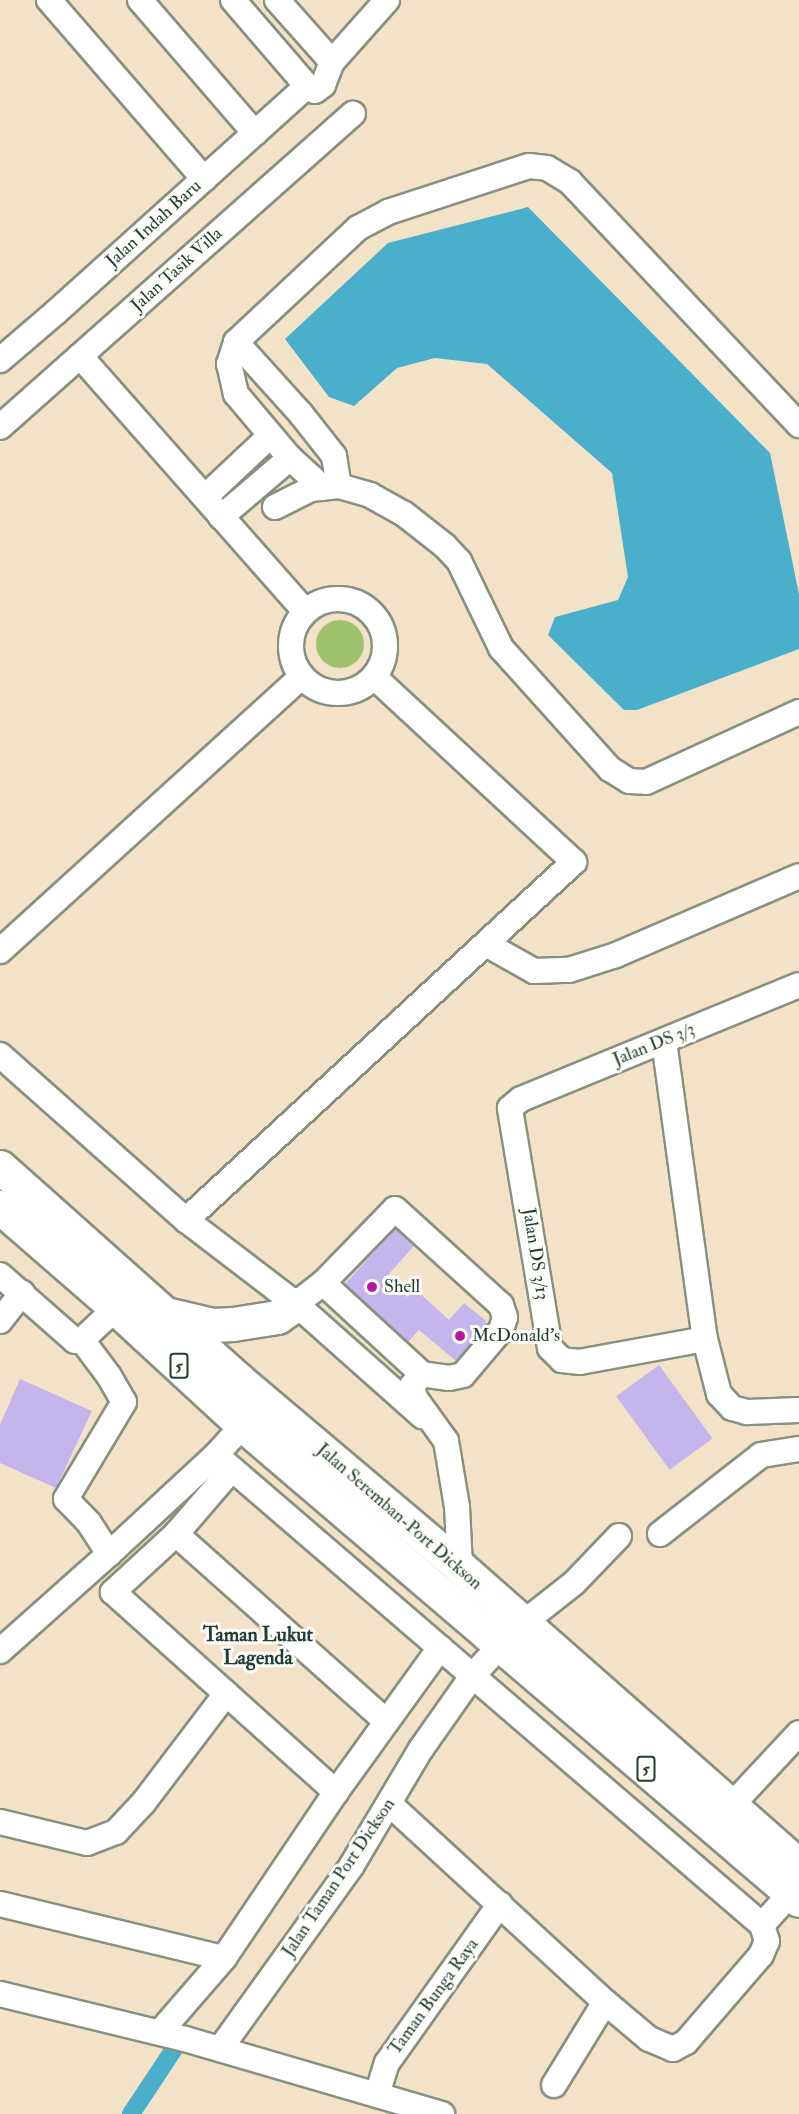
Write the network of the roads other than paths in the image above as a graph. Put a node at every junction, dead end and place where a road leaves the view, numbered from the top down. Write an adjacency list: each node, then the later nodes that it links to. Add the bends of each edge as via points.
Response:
1 (49, 0): 10 (street)
2 (140, 0): 9 (street)
3 (233, 0): 7 (street)
4 (277, 0): 6 (street)
5 (387, 0): 6 (street)
6 (332, 62): 7 (street, Jalan Indah Baru, via 318,90)
7 (307, 86): 9 (street, Jalan Indah Baru)
8 (353, 114): 13 (street, Jalan Tasik Villa)
9 (255, 133): 10 (street, Jalan Indah Baru)
10 (204, 179): 12 (street, Jalan Indah Baru)
11 (236, 342): 14 (street, via 358,228 387,212 528,166 547,168 570,182); 16 (street, via 229,364 236,394); 18 (street, via 333,456)
12 (2, 353)
13 (80, 356): 15 (street, Jalan Tasik Villa); 19 (street)
14 (799, 425)
15 (0, 427)
16 (270, 435): 17 (street); 19 (street)
17 (290, 458): 18 (street); 21 (street)
18 (331, 487): 20 (street, via 294,495); 25 (street, via 370,495 403,513 445,546 459,561 501,648 610,769 629,781 646,782)
19 (205, 497): 21 (street)
20 (275, 507)
21 (221, 517): 22 (street)
22 (306, 612): 23 (street, via 292,636 295,664); 24 (street, via 334,599 350,600 370,612 383,632 385,648)
23 (302, 676): 24 (street, via 330,692 361,687); 28 (street)
24 (374, 677): 27 (street, via 574,862)
25 (799, 712)
26 (799, 876): 27 (street, via 616,955 569,970 534,971)
27 (486, 944): 35 (street)
28 (0, 951)
29 (799, 985): 30 (street, Jalan DS 3/3)
30 (664, 1041): 32 (street, Jalan DS 3/3, via 521,1099); 43 (street)
31 (0, 1055): 35 (street)
32 (510, 1108): 43 (street, Jalan DS 3/13, via 550,1348 562,1360 580,1362)
33 (0, 1167): 41 (highway, Jalan Seremban-Port Dickson / 5)
34 (0, 1207): 40 (highway, Jalan Seremban-Port Dickson / 5)
35 (186, 1220): 39 (street)
36 (0, 1275): 38 (street)
37 (323, 1283): 39 (street); 45 (street); 45 (street, via 395,1209 501,1305 505,1317 501,1329 463,1375 449,1378)
38 (22, 1293): 42 (street); 44 (street, via 71,1340)
39 (296, 1304): 41 (highway, via 277,1317 233,1324 213,1325); 50 (street)
40 (116, 1308): 44 (street); 49 (highway, Jalan Seremban-Port Dickson / 5)
41 (164, 1314): 46 (highway, Jalan Seremban-Port Dickson / 5)
42 (0, 1321)
43 (705, 1339): 47 (street, via 719,1394 732,1408 747,1412)
44 (82, 1340): 56 (street, via 124,1402 66,1499 89,1523)
45 (422, 1374): 50 (street, via 412,1386)
46 (240, 1381): 48 (highway, Jalan Seremban-Port Dickson / 5); 49 (highway)
47 (799, 1410)
48 (279, 1415): 49 (highway, via 262,1416); 57 (highway, Jalan Seremban-Port Dickson / 5)
49 (243, 1425): 52 (street); 58 (highway, Jalan Seremban-Port Dickson / 5)
50 (435, 1428): 57 (street, via 446,1441 451,1467)
51 (799, 1449): 54 (street, via 761,1455)
52 (224, 1462): 53 (street); 56 (street); 59 (street)
53 (176, 1534): 62 (street, via 113,1592); 63 (street)
54 (660, 1534)
55 (619, 1536): 58 (street, Jalan Taman Port Dickson, via 574,1583)
56 (109, 1554): 60 (street)
57 (460, 1568): 58 (highway, Jalan Seremban-Port Dickson / 5)
58 (517, 1629): 61 (street, Jalan Taman Port Dickson); 67 (highway, Jalan Seremban-Port Dickson / 5); 69 (highway, Jalan Seremban-Port Dickson / 5)
59 (440, 1648): 61 (street); 63 (street)
60 (0, 1651)
61 (473, 1675): 66 (street, Jalan Taman Port Dickson, via 421,1749); 72 (street)
62 (226, 1694): 65 (street); 68 (street, via 144,1802 116,1832 87,1843)
63 (386, 1721): 65 (street)
64 (799, 1733): 67 (street)
65 (336, 1792): 73 (street)
66 (390, 1804): 71 (street); 77 (street, Jalan Taman Port Dickson, via 352,1865)
67 (730, 1807): 69 (highway, Jalan Seremban-Port Dickson / 5)
68 (0, 1822)
69 (796, 1886): 72 (street)
70 (0, 1904): 73 (street)
71 (500, 1904): 75 (street); 79 (street, Taman Bunga Raya, via 387,2063)
72 (762, 1925): 75 (street, via 768,1936 761,1955 686,2042 673,2049 649,2039)
73 (224, 1958): 76 (street)
74 (0, 1994): 76 (street)
75 (605, 2002): 78 (street)
76 (160, 2032): 77 (street)
77 (216, 2048): 79 (street)
78 (554, 2085)
79 (377, 2095): 80 (street)
80 (442, 2114)

